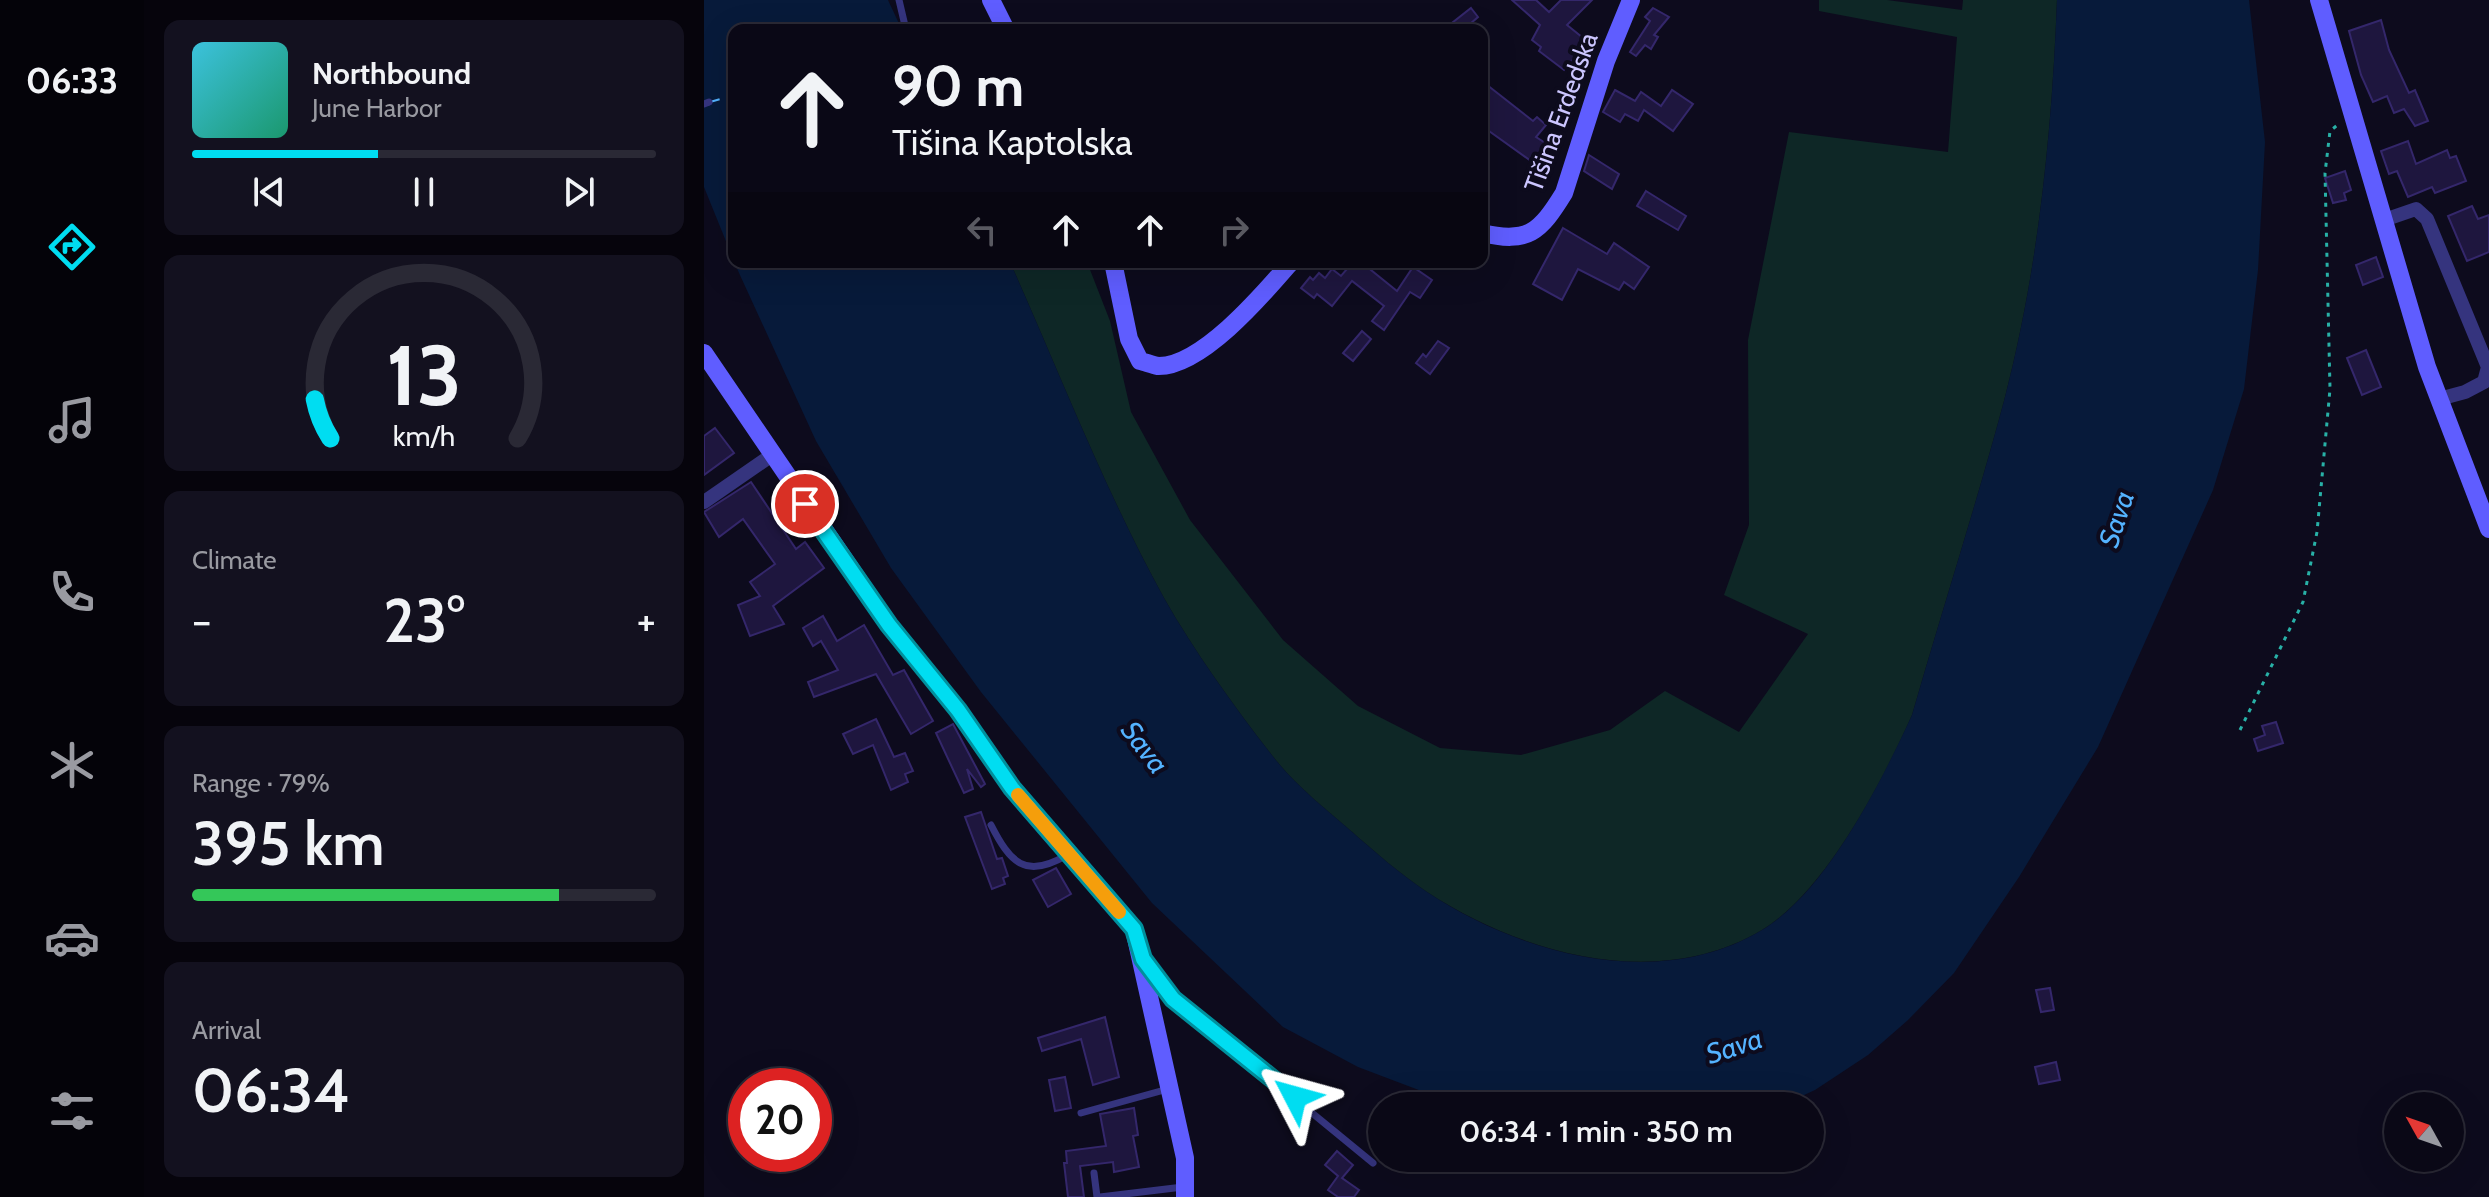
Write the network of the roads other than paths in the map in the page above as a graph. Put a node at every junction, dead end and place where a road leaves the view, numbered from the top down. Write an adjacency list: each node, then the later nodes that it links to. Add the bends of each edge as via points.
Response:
1 (899, 0): 5 (lane)
2 (991, 0): 6 (main road)
3 (1631, 0): 8 (main road, Tišina Erdedska, via 1564,193 1536,232 1509,239)
4 (2319, 0): 7 (main road)
5 (905, 24)
6 (1003, 24)
7 (2384, 220): 12 (main road); 12 (street, via 2416,209 2427,219 2488,367 2484,382)
8 (1488, 234)
9 (1114, 268): 10 (main road, via 1129,339 1140,361 1158,366 1201,349 1237,320)
10 (1285, 268)
11 (704, 353): 13 (main road)
12 (2439, 399): 15 (main road)
13 (772, 455): 14 (street); 17 (main road, via 889,625 1012,788)
14 (704, 502)
15 (2489, 529)
16 (991, 825): 17 (lane, via 1005,852 1019,865 1034,867)
17 (1069, 854): 18 (main road, via 1134,929)
18 (1143, 959): 19 (main road); 21 (lane, via 1173,999)
19 (1170, 1088): 20 (lane); 23 (main road, via 1185,1158)
20 (1081, 1113)
21 (1368, 1159)
22 (1094, 1173): 24 (lane)
23 (1185, 1192): 24 (lane)
24 (1099, 1197)

